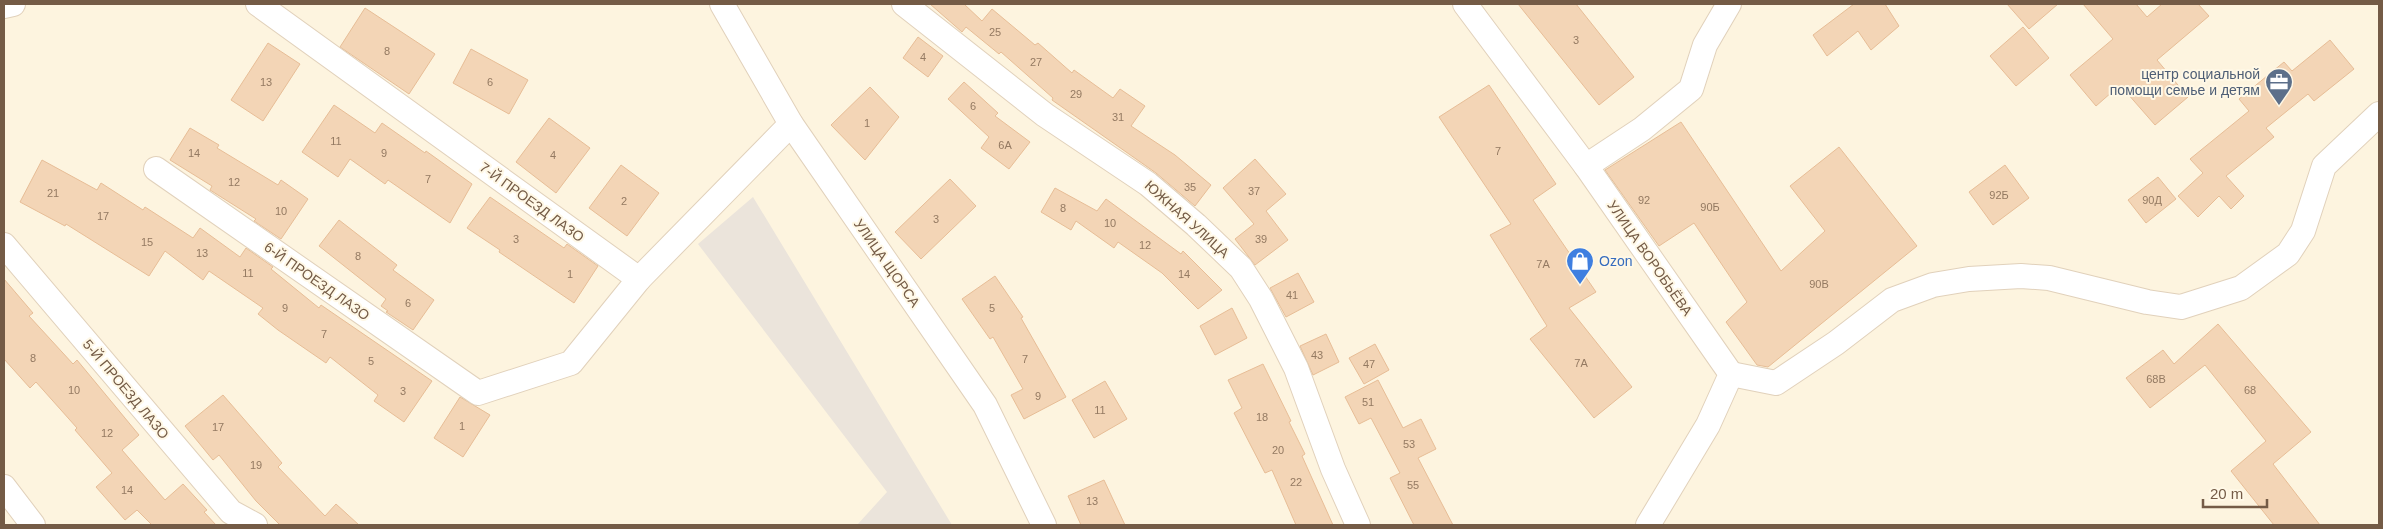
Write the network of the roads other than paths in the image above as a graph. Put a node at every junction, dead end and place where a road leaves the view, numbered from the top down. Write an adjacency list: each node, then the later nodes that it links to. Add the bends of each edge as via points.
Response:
1 (13, 4): 7 (street)
2 (258, 4): 13 (street, 7-Й ПРОЕЗД ЛАЗО)
3 (722, 4): 9 (street, УЛИЦА ЩОРСА)
4 (904, 4): 19 (street, ЮЖНАЯ УЛИЦА, via 1045,115 1148,184 1241,268 1262,299 1296,368)
5 (1466, 4): 10 (street, УЛИЦА ВОРОБЬЁВА)
6 (1729, 4): 10 (street, via 1705,45 1691,89 1642,129)
7 (4, 6)
8 (2379, 114): 14 (street, via 2324,166 2303,231 2288,254 2241,288 2181,307 2049,278 2021,276 1933,285 1892,300 1776,383)
9 (791, 124): 13 (street); 18 (street, УЛИЦА ЩОРСА, via 985,405)
10 (1586, 166): 14 (street, УЛИЦА ВОРОБЬЁВА)
11 (156, 169): 13 (street, 6-Й ПРОЕЗД ЛАЗО, via 478,393 571,363)
12 (4, 245): 17 (street, 5-Й ПРОЕЗД ЛАЗО, via 231,512)
13 (639, 279)
14 (1731, 374): 20 (street, via 1708,425)
15 (4, 488): 16 (street)
16 (33, 525)
17 (255, 525)
18 (1044, 525)
19 (1358, 525)
20 (1648, 525)

